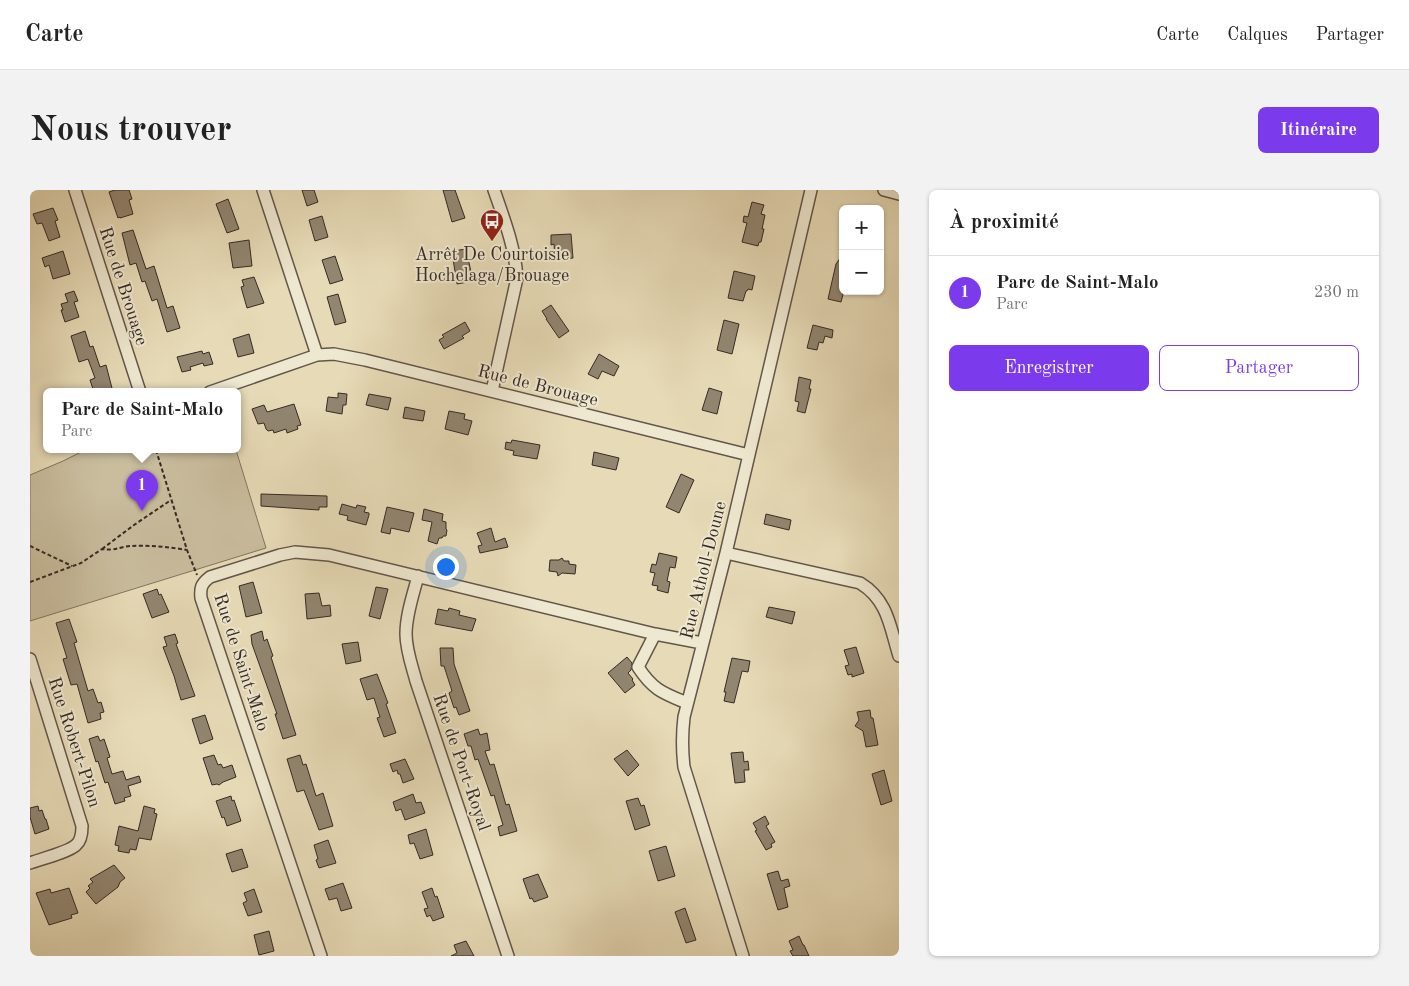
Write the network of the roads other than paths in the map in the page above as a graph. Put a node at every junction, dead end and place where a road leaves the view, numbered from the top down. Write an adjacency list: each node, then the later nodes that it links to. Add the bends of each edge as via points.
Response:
1 (74, 190): 8 (street, Rue de Brouage)
2 (263, 190): 7 (street)
3 (494, 190): 10 (street, via 512,245 517,278)
4 (811, 190): 11 (street, Rue Atholl-Doune)
5 (884, 190): 6 (street)
6 (899, 194)
7 (317, 355): 9 (street, Rue de Brouage); 10 (street, Rue de Brouage, via 334,354 365,360)
8 (139, 388)
9 (222, 388)
10 (492, 391): 11 (street, Rue de Brouage)
11 (749, 455): 12 (street, Rue Atholl-Doune)
12 (726, 553): 15 (street, Rue Atholl-Doune); 16 (street, via 860,583 882,603)
13 (418, 576): 14 (street, Rue de Saint-Malo); 20 (street, Rue de Saint-Malo, via 330,555 295,552 210,577 200,589); 21 (street, Rue de Port-Royal, via 406,622 408,649)
14 (654, 634): 15 (street, Rue de Saint-Malo); 18 (street, via 638,668 647,682 661,693)
15 (702, 643): 18 (street, Rue Atholl-Doune)
16 (899, 656)
17 (30, 659): 19 (street, Rue Robert-Pilon, via 82,826 76,845)
18 (687, 703): 22 (street, Rue Atholl-Doune, via 682,734 684,767)
19 (30, 863)
20 (321, 956)
21 (508, 956)
22 (743, 956)

